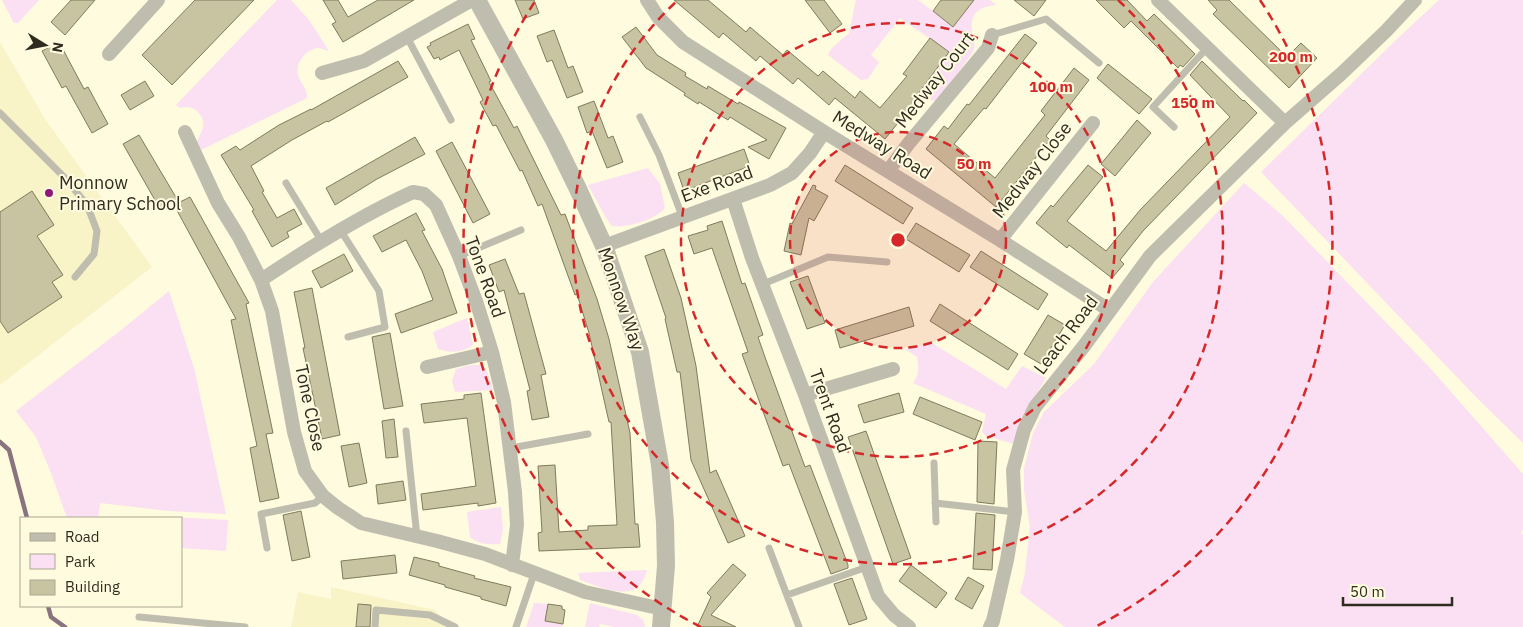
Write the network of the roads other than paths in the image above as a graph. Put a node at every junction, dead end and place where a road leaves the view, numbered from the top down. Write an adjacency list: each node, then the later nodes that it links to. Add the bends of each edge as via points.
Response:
1 (158, 0): 10 (street)
2 (472, 0): 8 (street)
3 (477, 0): 29 (street, Monnow Way, via 554,140)
4 (647, 0): 20 (street, Medway Road, via 658,17 683,42)
5 (1158, 0): 9 (street)
6 (1415, 0): 17 (street, Leach Road, via 1348,68)
7 (992, 35): 11 (lane, via 1046,19); 21 (street, Medway Court, via 988,48)
8 (407, 37): 12 (street, via 364,61); 15 (lane)
9 (1207, 48): 17 (street); 18 (lane, via 1153,107)
10 (109, 54)
11 (1100, 63)
12 (322, 73)
13 (0, 113): 32 (lane, via 88,205 97,232 94,254)
14 (640, 117): 24 (lane)
15 (451, 120)
16 (1093, 123): 27 (street, Medway Close)
17 (1285, 123): 35 (street, Leach Road, via 1150,256)
18 (1174, 127)
19 (185, 132): 33 (street, Tone Close, via 218,203 240,237)
20 (824, 132): 21 (street, Medway Road); 23 (street, Exe Road, via 792,173)
21 (888, 171): 27 (street, Medway Road)
22 (286, 183): 28 (lane)
23 (733, 198): 24 (street, Exe Road); 34 (street, Trent Road)
24 (682, 216): 29 (street, Exe Road)
25 (521, 230): 30 (lane)
26 (341, 231): 28 (street, Tone Road); 30 (street, Tone Road, via 413,192 424,194 436,205); 36 (lane, via 378,290 385,327)
27 (1000, 240): 35 (street, Medway Road)
28 (322, 242): 33 (street, Tone Road)
29 (604, 246): 56 (street, Monnow Way, via 640,352 660,465 666,566)
30 (459, 256): 37 (street, Tone Road)
31 (887, 262): 34 (lane, via 828,257)
32 (75, 277)
33 (260, 280): 45 (street, Tone Close, via 272,311 294,432 305,471)
34 (763, 284): 40 (street, Trent Road)
35 (1109, 310): 47 (street, Leach Road, via 1035,407 1024,430 1013,470)
36 (348, 337)
37 (492, 352): 38 (street); 43 (street, Tone Road, via 504,402)
38 (427, 367)
39 (893, 369): 40 (street)
40 (805, 395): 53 (street, Trent Road)
41 (406, 431): 49 (lane)
42 (588, 434): 43 (lane)
43 (510, 448): 52 (street, Tone Road, via 517,525)
44 (934, 463): 46 (lane)
45 (323, 496): 49 (street, Tone Close, via 361,523); 50 (lane, via 315,503 261,514)
46 (935, 503): 47 (lane); 48 (lane)
47 (1015, 512): 65 (street, Leach Road, via 1008,560)
48 (936, 522)
49 (417, 537): 52 (street, Tone Close, via 485,554)
50 (267, 548)
51 (769, 548): 55 (lane)
52 (512, 565): 54 (street, Tone Close)
53 (867, 567): 55 (lane); 64 (street, Trent Road, via 878,596)
54 (534, 574): 56 (street, Tone Close, via 585,592); 61 (lane)
55 (787, 595): 63 (lane)
56 (663, 609): 62 (street, Monnow Way)
57 (139, 617): 58 (lane)
58 (246, 627)
59 (375, 627): 60 (lane, via 376,610 430,615)
60 (455, 627)
61 (516, 627)
62 (660, 627)
63 (799, 627)
64 (909, 627)
65 (990, 627)

